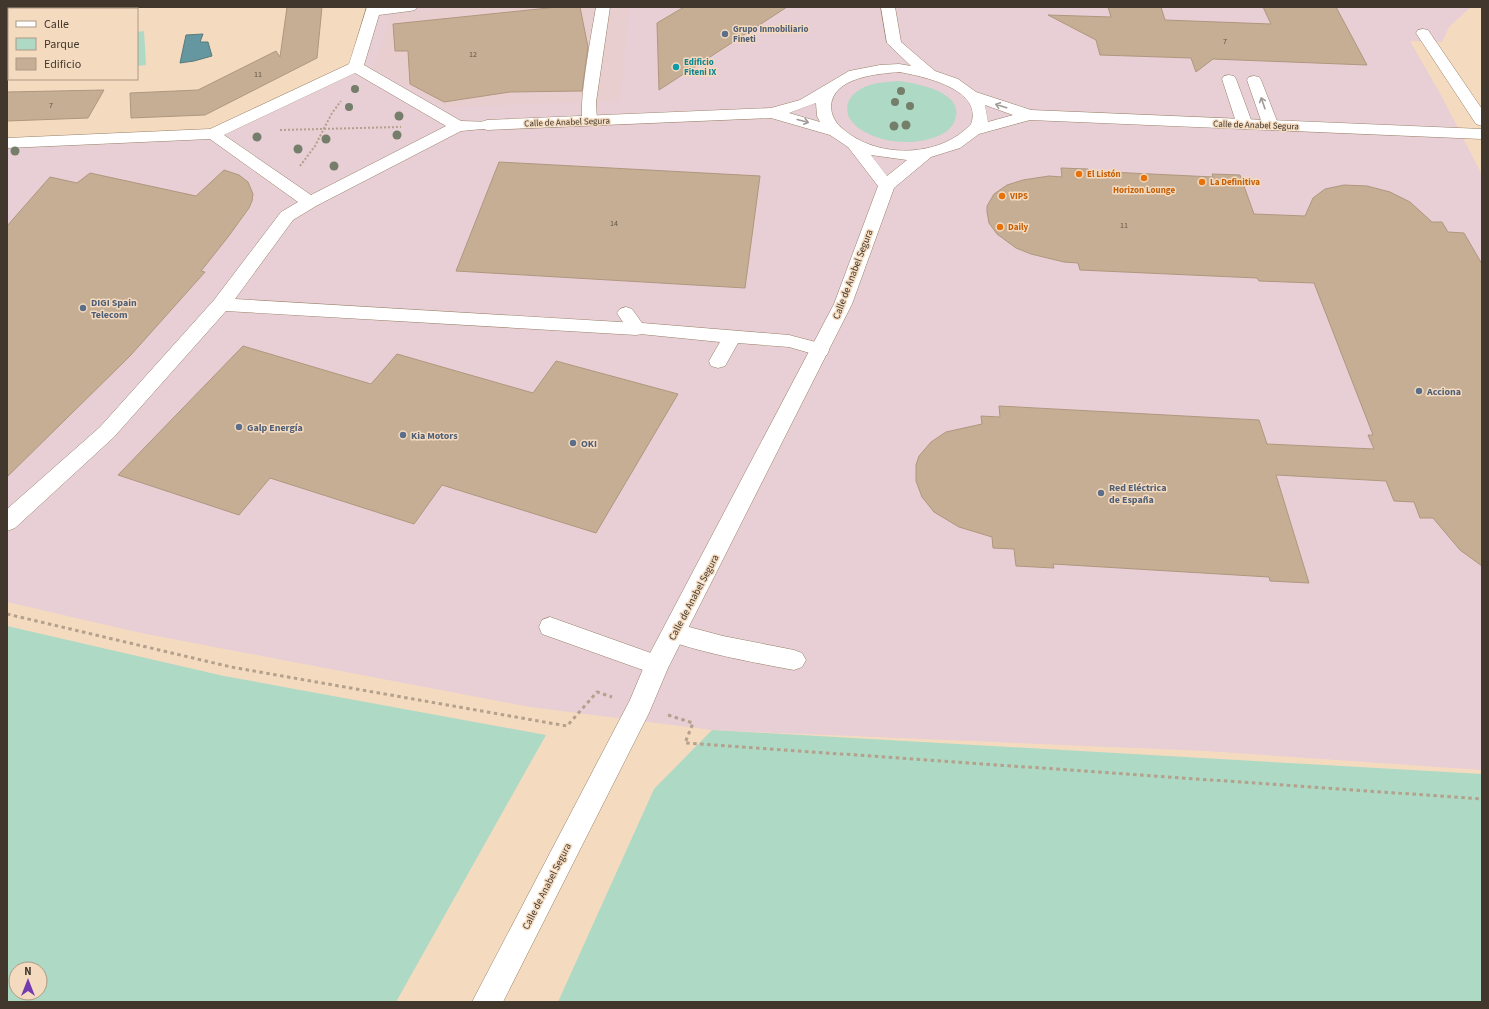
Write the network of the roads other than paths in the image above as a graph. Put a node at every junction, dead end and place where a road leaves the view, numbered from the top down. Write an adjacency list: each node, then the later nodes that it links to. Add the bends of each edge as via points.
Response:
1 (410, 7): 4 (street)
2 (603, 7): 16 (lane, via 589,102)
3 (888, 7): 6 (street)
4 (374, 9): 7 (street)
5 (1423, 34): 17 (street)
6 (894, 43): 8 (street); 9 (street)
7 (356, 67): 19 (street); 23 (street)
8 (862, 72): 9 (street, via 899,68); 12 (street, Calle de Anabel Segura)
9 (931, 74): 13 (street, Calle de Anabel Segura, via 965,89)
10 (1229, 79): 18 (lane)
11 (1254, 80): 20 (lane, one-way to 11)
12 (829, 90): 14 (street, Calle de Anabel Segura, via 805,103); 21 (street, via 823,101 822,112)
13 (972, 96): 15 (street, Calle de Anabel Segura, one-way to 13); 22 (street, via 980,109 980,123)
14 (772, 113): 16 (street, Calle de Anabel Segura); 21 (street, Calle de Anabel Segura, one-way to 21)
15 (1029, 115): 18 (street, Calle de Anabel Segura); 22 (street, Calle de Anabel Segura)
16 (589, 121): 19 (street, Calle de Anabel Segura)
17 (1482, 121)
18 (1246, 125): 20 (street, Calle de Anabel Segura)
19 (458, 126): 29 (street)
20 (1271, 126): 24 (street, Calle de Anabel Segura)
21 (834, 131): 26 (street)
22 (974, 131): 27 (street, Calle de Anabel Segura, via 946,148)
23 (213, 134): 25 (street); 29 (street)
24 (1482, 134)
25 (7, 143)
26 (855, 145): 27 (street, Calle de Anabel Segura, via 888,154 908,156); 28 (street)
27 (926, 153): 28 (street)
28 (886, 186): 34 (street, Calle de Anabel Segura, via 843,304)
29 (310, 202): 30 (street, via 288,216)
30 (221, 304): 32 (street); 36 (street, via 107,432)
31 (626, 314): 32 (lane)
32 (636, 329): 33 (lane)
33 (732, 337): 34 (lane, via 789,341); 35 (lane)
34 (820, 350): 38 (street, Calle de Anabel Segura)
35 (718, 361)
36 (7, 522)
37 (550, 627): 40 (lane)
38 (674, 633): 39 (lane); 40 (street, Calle de Anabel Segura)
39 (794, 660)
40 (657, 665): 41 (street, Calle de Anabel Segura, via 640,705)
41 (487, 1002)

